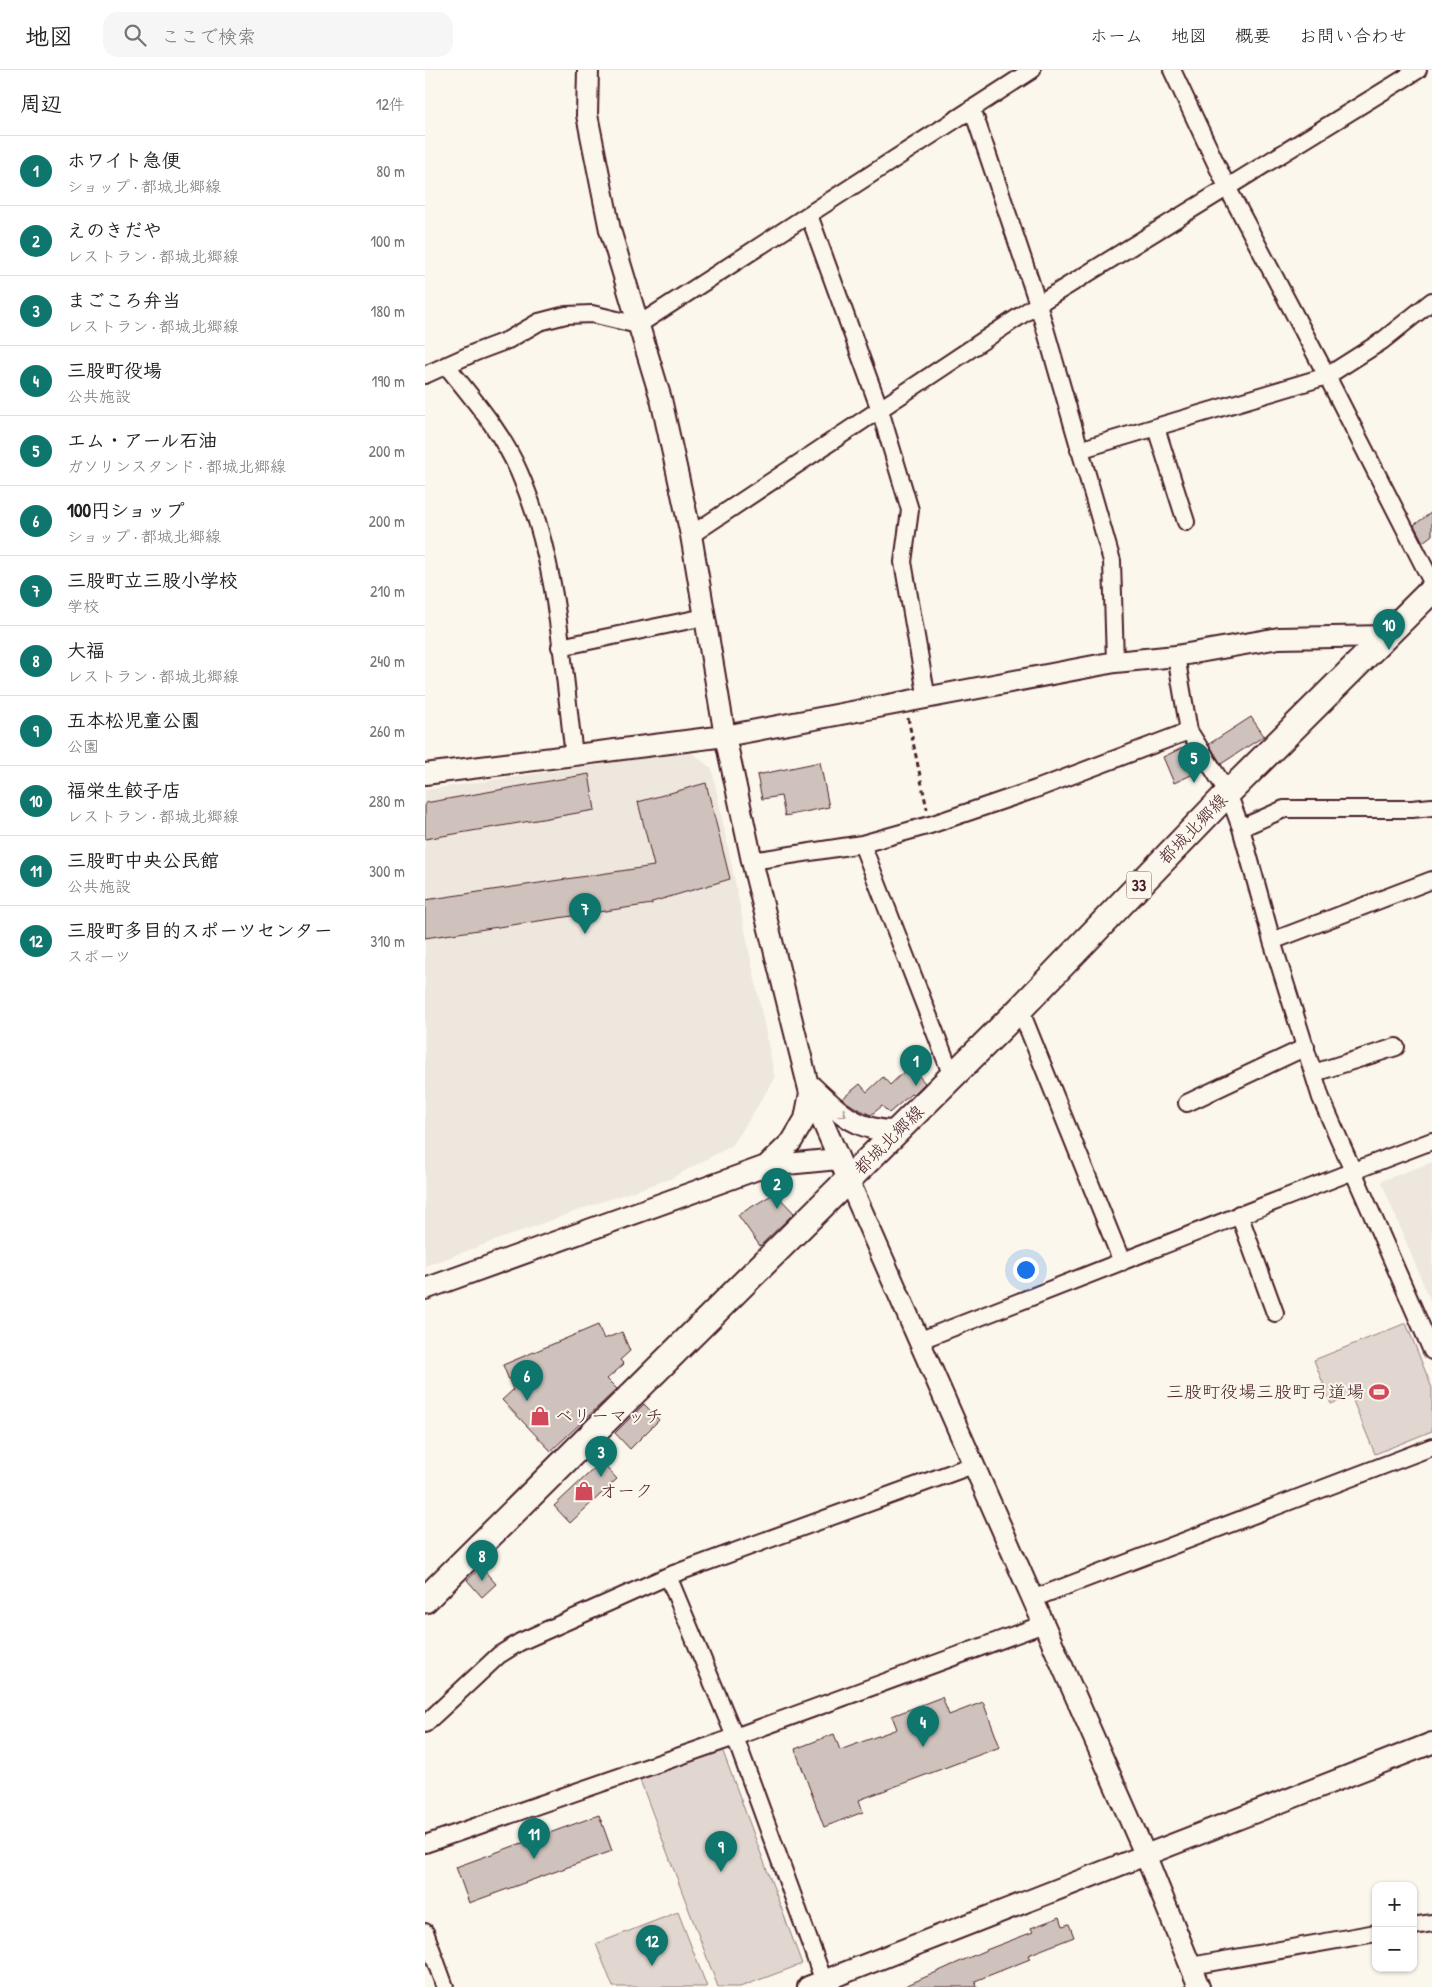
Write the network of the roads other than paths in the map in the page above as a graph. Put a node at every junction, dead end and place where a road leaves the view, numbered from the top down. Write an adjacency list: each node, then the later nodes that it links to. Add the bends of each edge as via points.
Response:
1 (588, 70): 10 (street, via 587,115 593,150 610,230)
2 (1032, 70): 5 (street)
3 (1172, 70): 6 (street)
4 (1418, 70): 6 (street)
5 (972, 108): 7 (street); 9 (street)
6 (1227, 187): 9 (street); 13 (street)
7 (809, 215): 10 (street); 14 (street)
8 (1432, 301): 13 (street, via 1382,341)
9 (1038, 304): 14 (street); 16 (street)
10 (638, 325): 11 (street, via 592,314 567,315 539,322 508,340); 18 (street, via 661,399)
11 (447, 365): 12 (street); 23 (street, via 495,428 519,472 540,530 554,594)
12 (425, 376)
13 (1327, 376): 15 (street); 19 (street)
14 (880, 410): 18 (street); 26 (street, via 910,510 903,562)
15 (1155, 428): 16 (street); 17 (street)
16 (1079, 450): 25 (street, via 1112,561)
17 (1186, 522)
18 (691, 536): 21 (street)
19 (1432, 582)
20 (1432, 590): 22 (main road, 都城北郷線 / 33)
21 (705, 617): 23 (street); 28 (street)
22 (1387, 636): 24 (street, via 1279,638); 31 (main road, 都城北郷線 / 33)
23 (560, 647): 29 (street)
24 (1176, 656): 25 (street); 27 (street)
25 (1115, 662): 26 (street)
26 (927, 699): 28 (street)
27 (1189, 731): 31 (street); 34 (street, via 1036,790)
28 (725, 736): 29 (street); 35 (street)
29 (574, 755): 30 (street)
30 (425, 774)
31 (1228, 793): 33 (street); 38 (main road, 都城北郷線 / 33)
32 (1432, 806): 33 (street, via 1412,809 1284,809)
33 (1241, 828): 37 (street)
34 (862, 844): 35 (street); 42 (street)
35 (752, 861): 43 (street)
36 (1432, 880): 37 (street)
37 (1272, 941): 39 (street)
38 (1020, 1009): 42 (main road, 都城北郷線 / 33); 52 (street)
39 (1306, 1047): 41 (street); 44 (street)
40 (1396, 1047): 41 (street)
41 (1314, 1073): 49 (street, via 1321,1098)
42 (952, 1076): 45 (main road, 都城北郷線 / 33)
43 (808, 1087): 45 (street, one-way to 45, via 855,1124 883,1132); 47 (street); 48 (street, via 805,1119 792,1141)
44 (1187, 1103)
45 (897, 1131): 50 (main road, 都城北郷線 / 33)
46 (1432, 1141): 49 (street)
47 (838, 1159): 48 (street); 50 (street)
48 (766, 1166): 53 (street)
49 (1353, 1170): 51 (street); 56 (street)
50 (848, 1182): 55 (street); 61 (main road, 都城北郷線 / 33)
51 (1239, 1214): 52 (street); 54 (street)
52 (1122, 1262): 55 (street)
53 (425, 1289)
54 (1275, 1313)
55 (918, 1341): 58 (street)
56 (1432, 1350)
57 (1432, 1447): 60 (street)
58 (973, 1465): 59 (street); 60 (street)
59 (669, 1576): 63 (street, via 520,1642 480,1672); 64 (street)
60 (1033, 1599): 62 (street)
61 (425, 1600)
62 (1043, 1624): 64 (street); 67 (street)
63 (425, 1724)
64 (735, 1737): 66 (street); 73 (street)
65 (1432, 1743): 67 (street)
66 (425, 1844)
67 (1145, 1854): 72 (street); 73 (street)
68 (1432, 1923): 69 (street)
69 (1417, 1925)
70 (425, 1932): 74 (street)
71 (1372, 1934): 72 (street)
72 (1191, 1966): 75 (street)
73 (819, 1985)
74 (445, 1987)
75 (1199, 1987)

